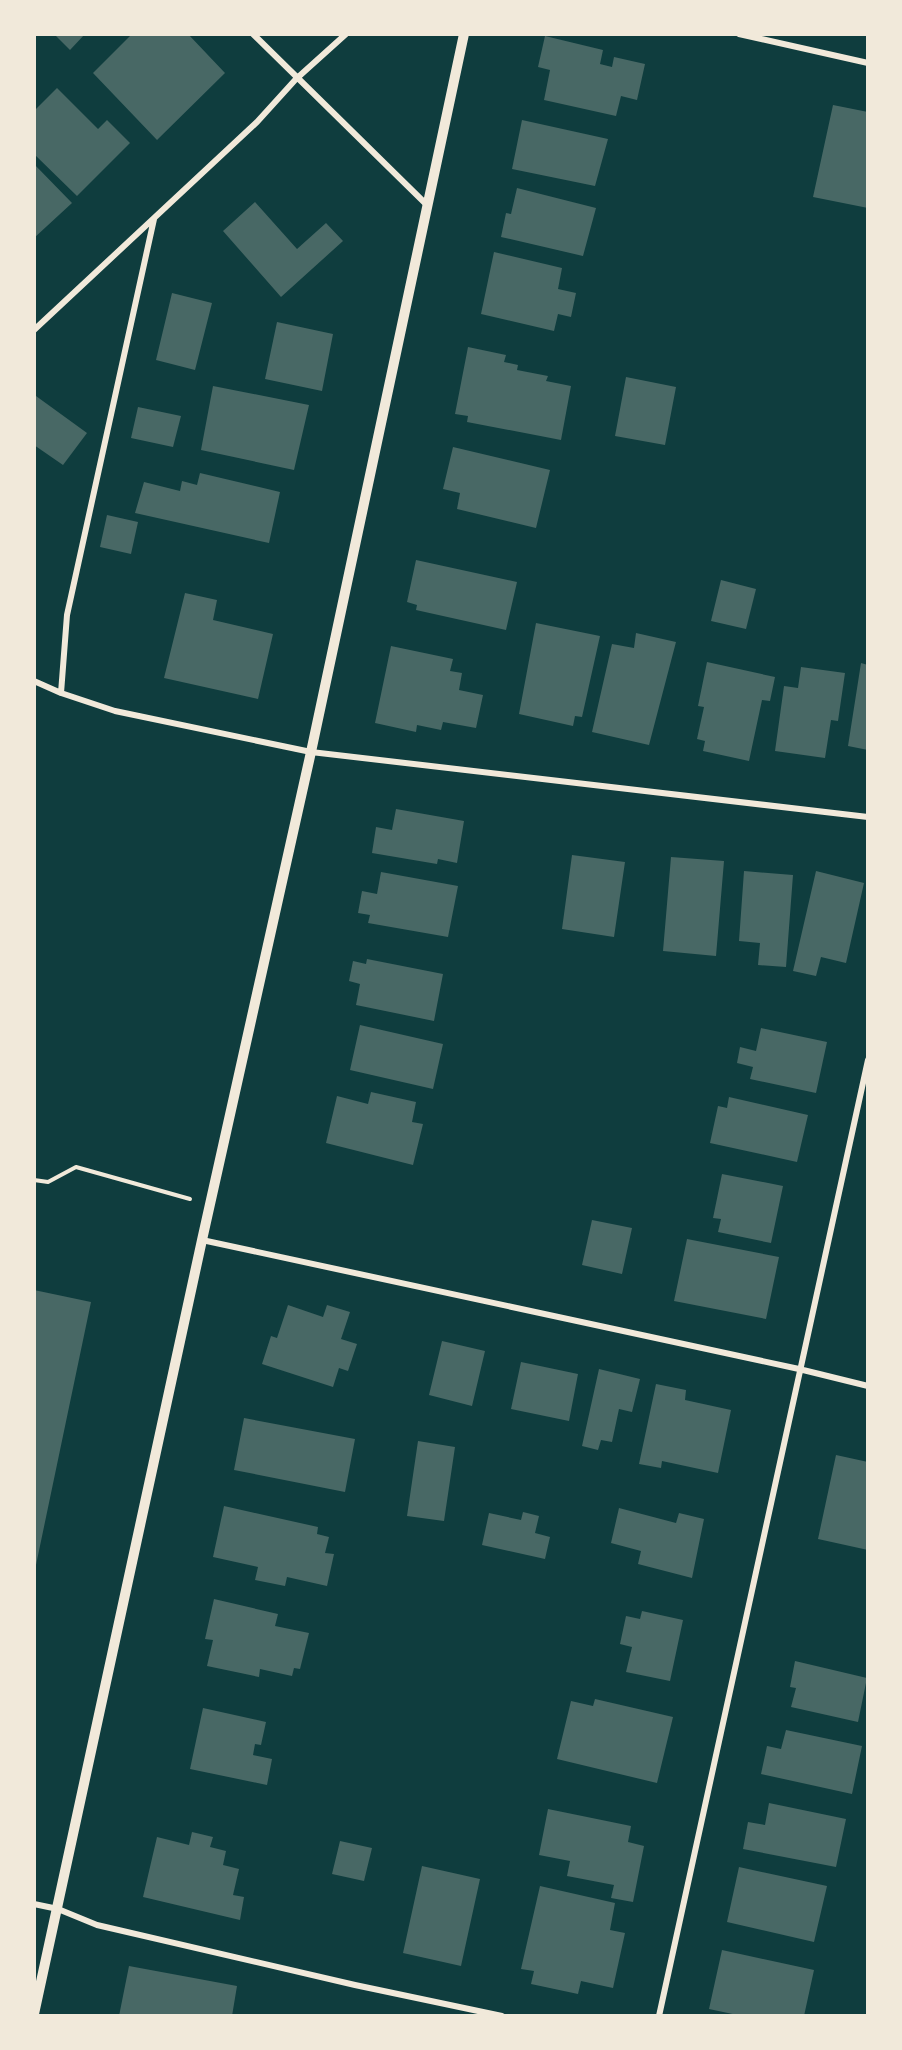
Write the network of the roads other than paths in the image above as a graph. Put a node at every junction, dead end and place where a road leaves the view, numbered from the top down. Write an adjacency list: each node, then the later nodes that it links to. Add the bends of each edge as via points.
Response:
1 (253, 34): 6 (street)
2 (346, 34): 6 (street)
3 (464, 34): 7 (street)
4 (739, 34): 5 (street)
5 (867, 63)
6 (296, 79): 7 (street); 8 (street, via 257,122)
7 (429, 206): 12 (street)
8 (154, 219): 9 (street); 11 (street, via 67,615)
9 (34, 330)
10 (34, 681): 11 (street)
11 (61, 693): 12 (street, via 115,711)
12 (311, 752): 13 (street); 15 (street)
13 (867, 817)
14 (867, 1060): 16 (street)
15 (202, 1239): 16 (street); 19 (street)
16 (800, 1369): 17 (street); 22 (street)
17 (867, 1386)
18 (34, 1904): 19 (street)
19 (58, 1909): 20 (street); 21 (street, via 108,1927)
20 (34, 2014)
21 (502, 2016)
22 (659, 2016)

